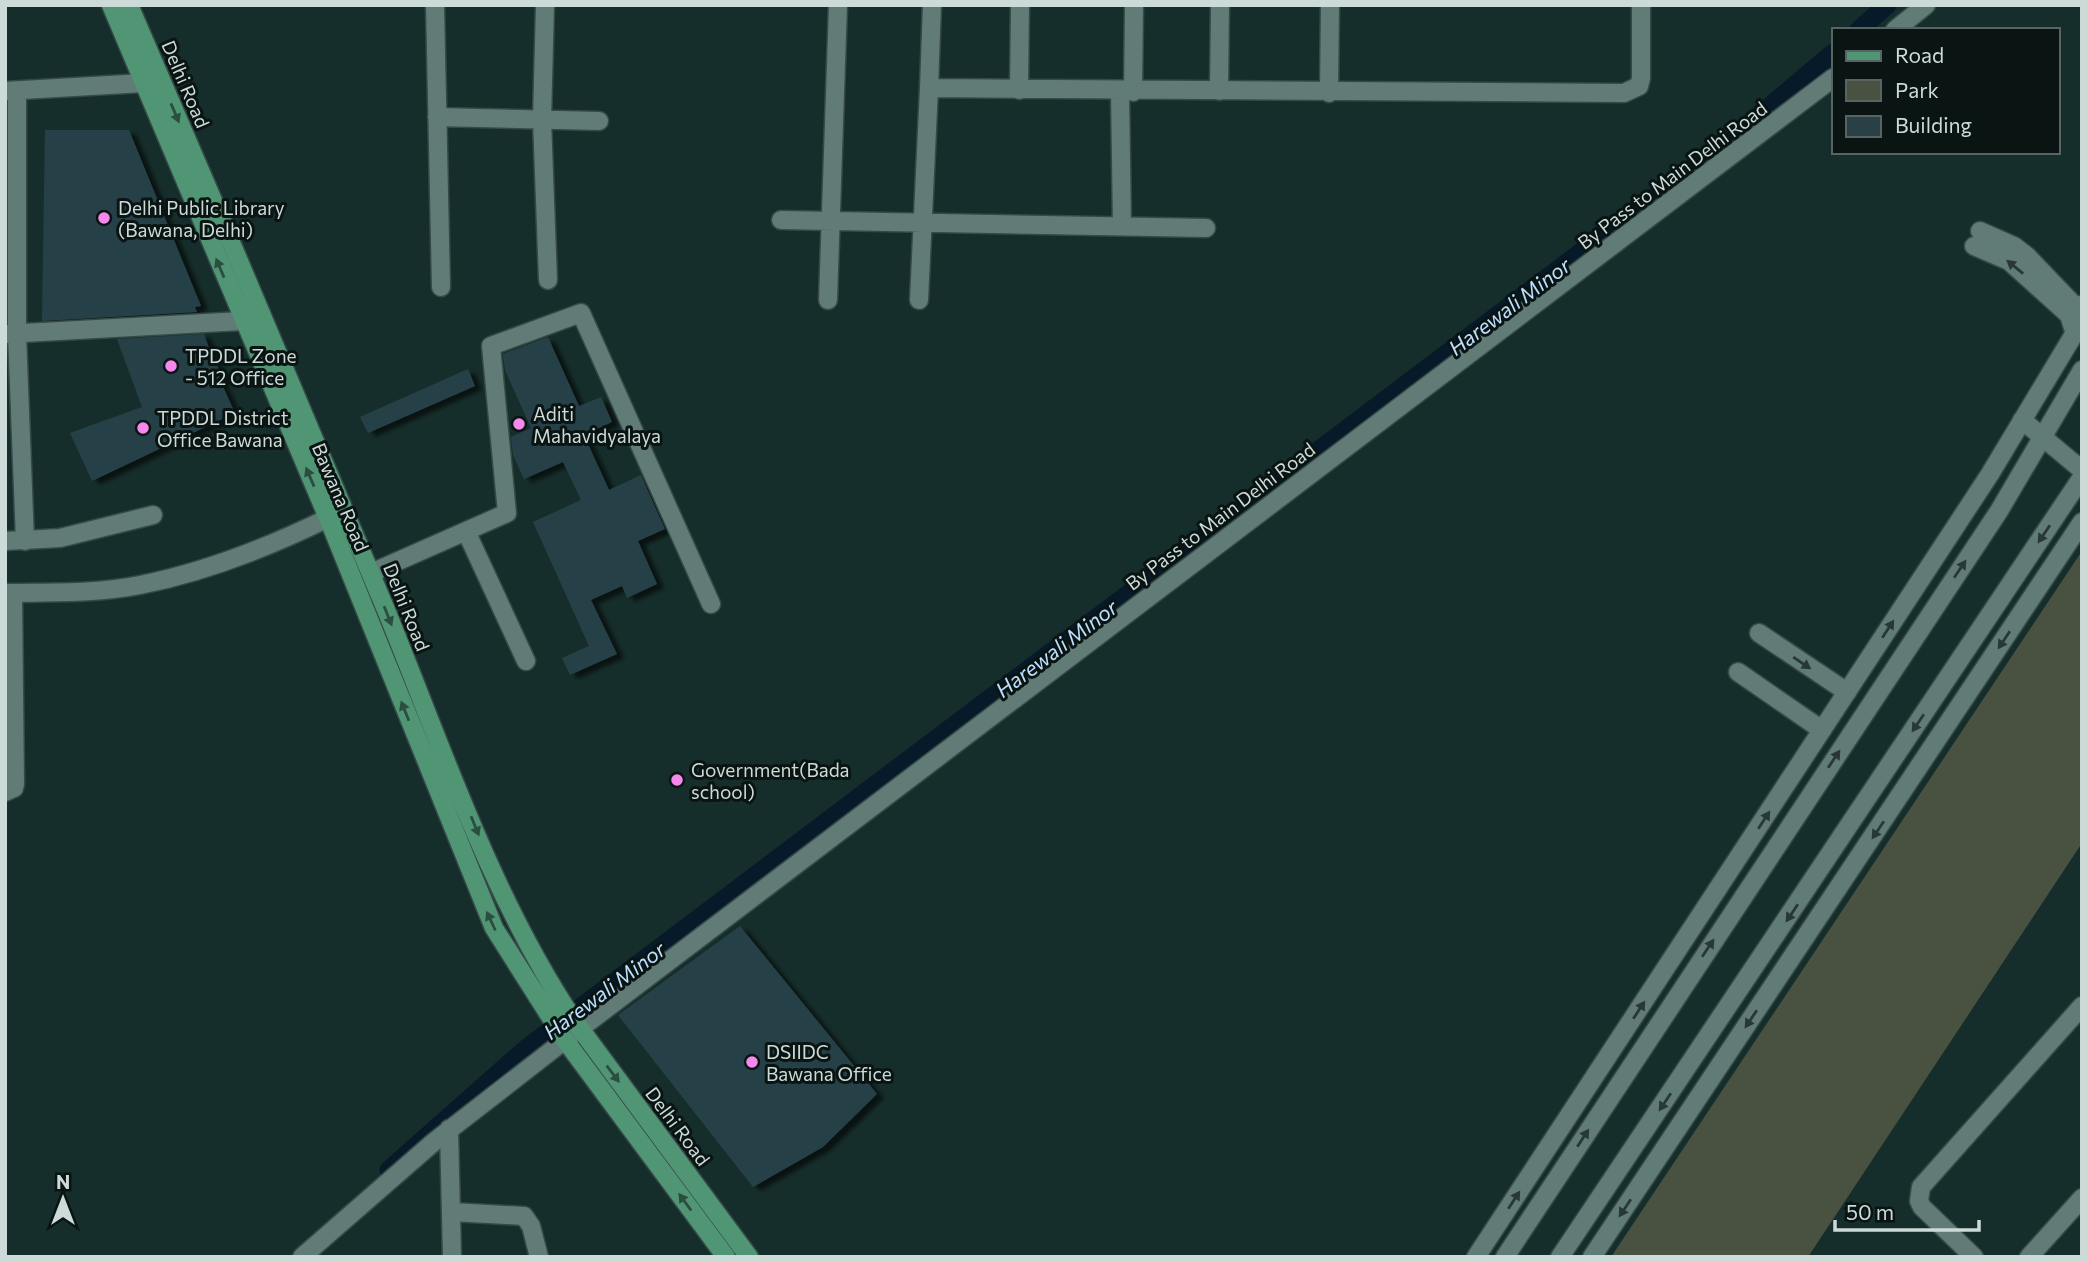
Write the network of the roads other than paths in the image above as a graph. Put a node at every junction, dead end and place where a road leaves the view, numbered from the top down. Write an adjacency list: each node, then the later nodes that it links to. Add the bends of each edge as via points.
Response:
1 (111, 5): 14 (main road, Bawana Road)
2 (129, 5): 14 (main road, Delhi Road)
3 (435, 5): 22 (street)
4 (545, 5): 23 (street)
5 (838, 5): 27 (street)
6 (932, 5): 16 (street)
7 (1020, 5): 17 (street)
8 (1134, 5): 20 (street)
9 (1220, 5): 19 (street)
10 (1330, 5): 21 (street)
11 (1641, 5): 21 (street, via 1641,78 1633,90)
12 (1926, 5): 13 (street)
13 (1897, 28)
14 (152, 79): 18 (street); 36 (main road, Delhi Road, one-way to 36); 37 (main road, Bawana Road, one-way to 14)
15 (1832, 79): 64 (street, By Pass to Main Delhi Road)
16 (929, 88): 17 (street); 28 (street)
17 (1019, 90): 20 (street)
18 (11, 91): 25 (street)
19 (1219, 91): 20 (street); 21 (street)
20 (1126, 92): 29 (street)
21 (1329, 93)
22 (437, 117): 23 (street); 32 (street)
23 (542, 120): 24 (street); 31 (street)
24 (599, 121)
25 (12, 160): 39 (street)
26 (781, 220): 27 (street)
27 (832, 220): 28 (street); 33 (street)
28 (925, 222): 29 (street); 34 (street)
29 (1122, 226): 30 (street)
30 (1206, 228)
31 (548, 280)
32 (441, 287)
33 (828, 300)
34 (919, 300)
35 (2082, 306): 38 (street, one-way to 35, via 2009,261 1977,238 2014,246 2073,304)
36 (261, 314): 37 (street); 51 (main road, Delhi Road)
37 (242, 321): 39 (street); 46 (main road, Bawana Road, one-way to 37)
38 (2078, 327): 41 (street)
39 (11, 334): 50 (street)
40 (2082, 370): 42 (street)
41 (2022, 420): 42 (street); 58 (street, one-way to 41)
42 (2043, 436): 43 (street); 77 (street, one-way to 42, via 1999,511)
43 (2082, 470)
44 (2082, 477): 78 (street, one-way to 78)
45 (153, 515): 50 (street, via 98,530)
46 (328, 518): 52 (street, via 282,540 164,579 88,591); 62 (main road, Bawana Road, one-way to 46, via 484,905)
47 (2082, 522): 79 (street, one-way to 79)
48 (466, 531): 51 (street); 53 (street, via 507,513 491,346 581,313); 56 (street)
49 (5, 541): 50 (street)
50 (25, 541)
51 (371, 573): 61 (main road, Delhi Road, one-way to 61, via 503,895)
52 (9, 593): 55 (street)
53 (711, 604)
54 (1759, 633): 58 (street, one-way to 58)
55 (9, 651): 60 (street, via 15,784)
56 (526, 661)
57 (1738, 672): 59 (street)
58 (1847, 692): 59 (street)
59 (1822, 730): 76 (street, one-way to 59)
60 (5, 792)
61 (528, 942): 62 (main road); 64 (main road, Delhi Road)
62 (509, 954): 65 (main road, Bawana Road)
63 (2082, 1006): 80 (street, via 1921,1186 1922,1208)
64 (576, 1024): 65 (street, By Pass to Main Delhi Road); 69 (main road, Delhi Road, one-way to 69)
65 (562, 1035): 66 (street, By Pass to Main Delhi Road); 70 (main road, one-way to 65)
66 (449, 1129): 68 (street); 71 (street, By Pass to Main Delhi Road)
67 (2082, 1198): 81 (street)
68 (452, 1212): 72 (street); 73 (street, via 524,1216)
69 (724, 1223): 70 (main road); 75 (main road, Delhi Road)
70 (708, 1233): 74 (main road)
71 (302, 1257)
72 (452, 1257)
73 (539, 1257)
74 (726, 1257)
75 (749, 1257)
76 (1476, 1257)
77 (1505, 1257)
78 (1560, 1257)
79 (1592, 1257)
80 (1974, 1257)
81 (2029, 1257)

